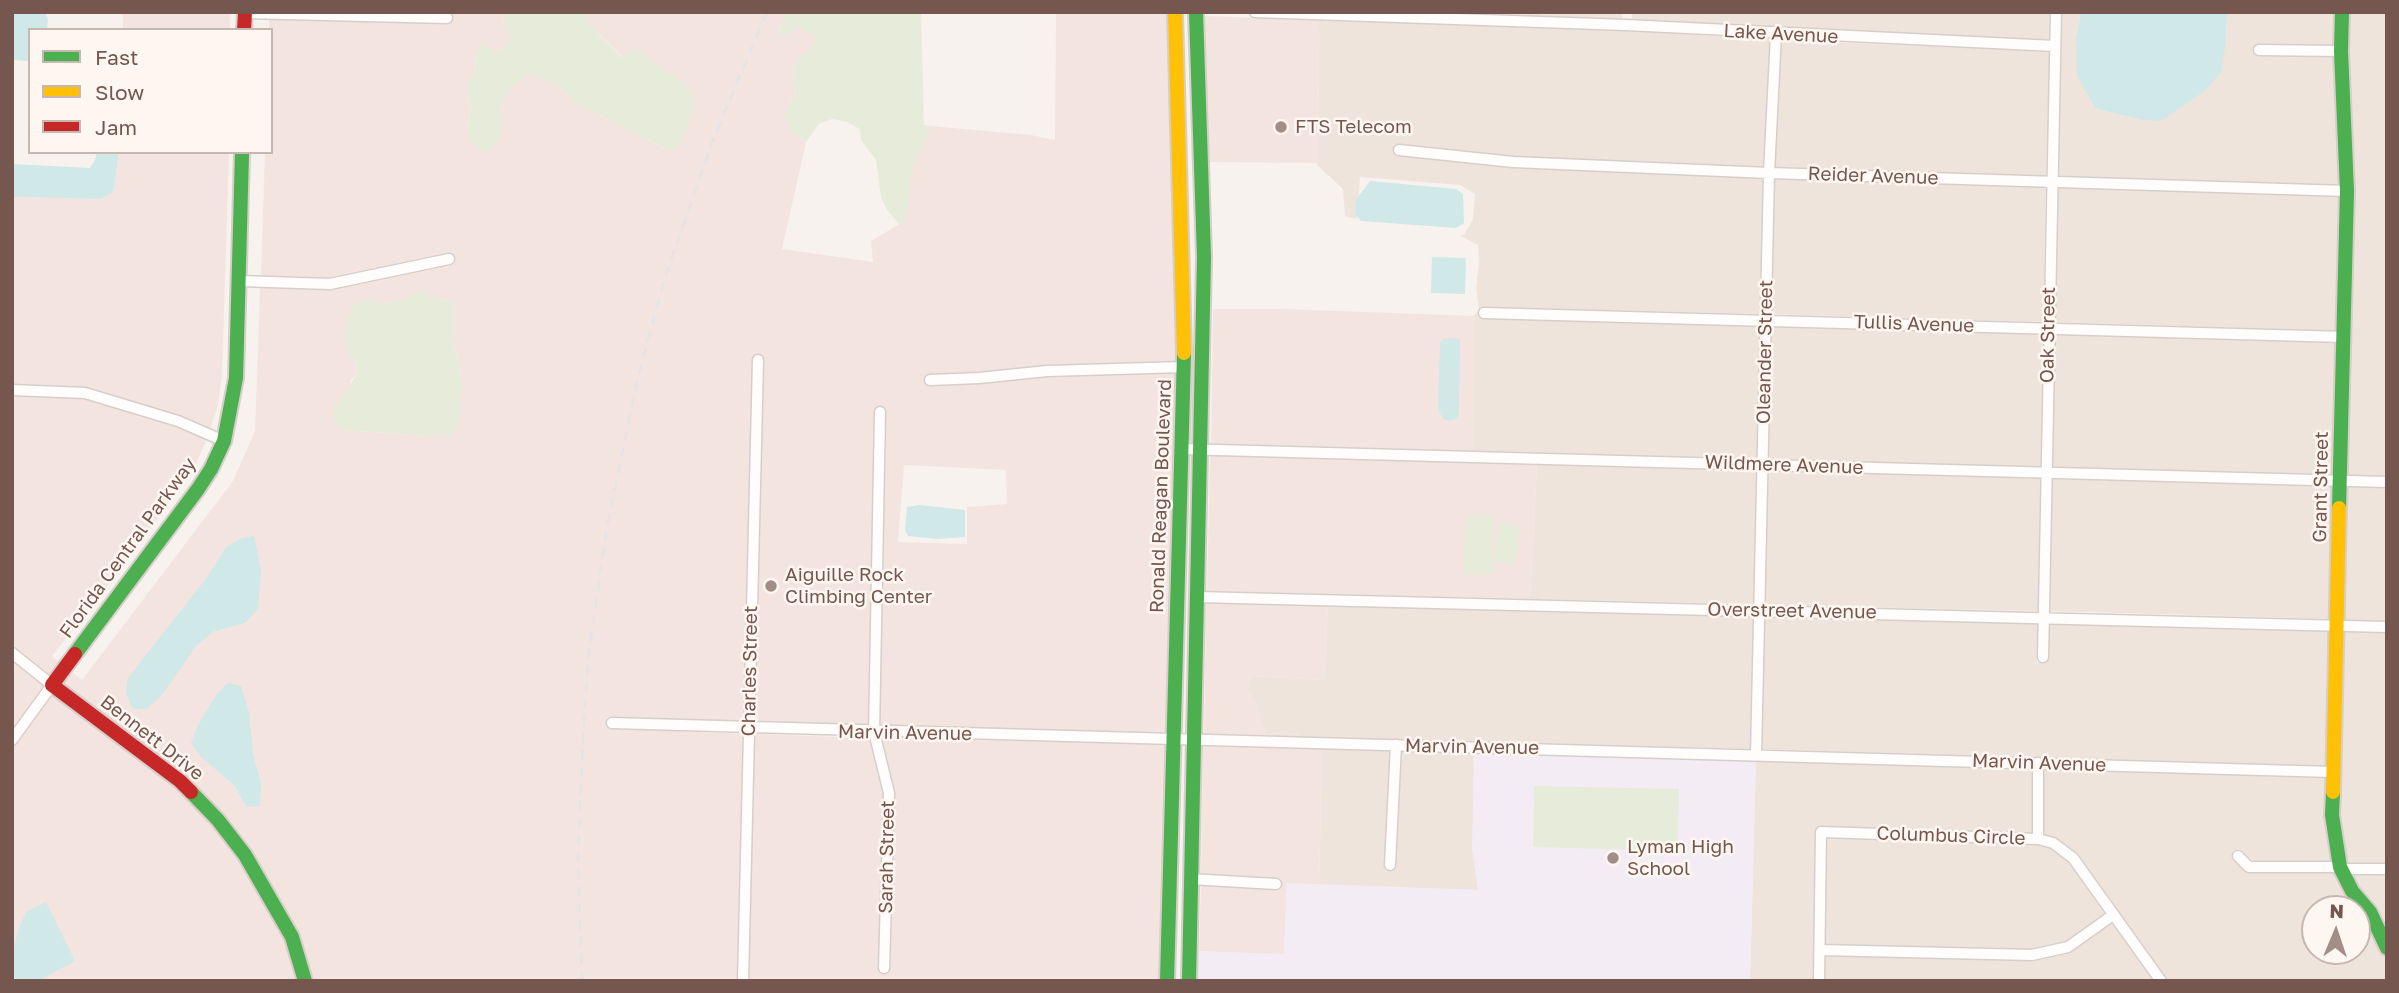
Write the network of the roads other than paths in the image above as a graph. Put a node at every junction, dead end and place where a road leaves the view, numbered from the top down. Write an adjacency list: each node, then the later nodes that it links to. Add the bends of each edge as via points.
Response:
1 (245, 12): 9 (street)
2 (1175, 12): 27 (street, Ronald Reagan Boulevard)
3 (1196, 12): 33 (street, Ronald Reagan Boulevard, via 1203,257)
4 (1255, 12): 8 (street, Lake Avenue)
5 (1627, 12): 10 (street)
6 (2056, 12): 12 (street, Oak Street)
7 (2342, 12): 14 (street, Grant Street)
8 (1383, 14): 10 (street, Lake Avenue)
9 (447, 18)
10 (1626, 25): 11 (street, Lake Avenue)
11 (1776, 34): 12 (street, Lake Avenue); 17 (street, Oleander Street)
12 (2055, 46): 18 (street, Oak Street)
13 (2259, 50): 14 (street)
14 (2341, 51): 19 (street, Grant Street)
15 (1399, 150): 17 (street, Reider Avenue, via 1513,162)
16 (242, 154): 21 (street, Florida Central Parkway)
17 (1769, 173): 18 (street, Reider Avenue); 23 (street, Oleander Street)
18 (2051, 181): 19 (street, Reider Avenue); 24 (street, Oak Street)
19 (2347, 191): 25 (street, Grant Street)
20 (449, 259): 21 (street, via 330,284)
21 (239, 281): 31 (street, Florida Central Parkway, via 236,378)
22 (1484, 313): 23 (street, Tullis Avenue)
23 (1766, 320): 24 (street, Tullis Avenue); 34 (street, Oleander Street)
24 (2048, 327): 25 (street, Tullis Avenue); 35 (street, Oak Street)
25 (2344, 337): 36 (street, Grant Street)
26 (758, 360): 47 (street, Charles Street)
27 (1184, 367): 28 (street); 32 (street, Ronald Reagan Boulevard)
28 (930, 380)
29 (12, 390): 31 (street, via 85,393 178,421)
30 (880, 412): 48 (street, Sarah Street)
31 (224, 441): 45 (street, Florida Central Parkway, via 198,489)
32 (1181, 449): 33 (street, Wildmere Avenue); 49 (street, Ronald Reagan Boulevard)
33 (1201, 449): 34 (street, Wildmere Avenue); 38 (street, Ronald Reagan Boulevard)
34 (1763, 465): 35 (street, Wildmere Avenue); 39 (street, Oleander Street)
35 (2045, 473): 36 (street, Wildmere Avenue); 40 (street, Oak Street)
36 (2340, 481): 37 (street, Wildmere Avenue); 41 (street, Grant Street)
37 (2387, 482)
38 (1197, 597): 39 (street, Overstreet Avenue); 51 (street, Ronald Reagan Boulevard)
39 (1760, 610): 40 (street, Overstreet Avenue); 53 (street, Oleander Street)
40 (2044, 617): 41 (street, Overstreet Avenue); 44 (street, Oak Street)
41 (2338, 625): 42 (street, Overstreet Avenue); 55 (street, Grant Street)
42 (2387, 627)
43 (12, 653): 45 (street, Bennett Drive)
44 (2043, 657)
45 (52, 685): 50 (street, Florida Central Parkway); 67 (street, Bennett Drive, via 180,781 218,820 280,913)
46 (612, 723): 47 (street, Marvin Avenue)
47 (750, 728): 48 (street, Marvin Avenue); 68 (street, Charles Street)
48 (874, 732): 49 (street, Marvin Avenue); 66 (street, Sarah Street, via 889,793)
49 (1174, 739): 51 (street, Marvin Avenue); 69 (street, Ronald Reagan Boulevard)
50 (12, 740)
51 (1195, 740): 52 (street, Marvin Avenue); 61 (street, Ronald Reagan Boulevard)
52 (1396, 746): 53 (street, Marvin Avenue); 58 (street)
53 (1756, 755): 54 (street, Marvin Avenue)
54 (2038, 763): 55 (street, Marvin Avenue); 56 (street)
55 (2333, 772): 59 (street, Grant Street, via 2332,815)
56 (2038, 839): 63 (street, Columbus Circle, via 2053,843 2073,858); 65 (street, Columbus Circle, via 1821,832)
57 (2238, 856): 59 (street, via 2249,867)
58 (1390, 865)
59 (2340, 868): 60 (street); 64 (street, Grant Street, via 2370,912)
60 (2387, 869)
61 (1191, 879): 62 (street); 70 (street, Ronald Reagan Boulevard)
62 (1276, 884)
63 (2113, 915): 65 (street, via 2068,947 2032,955); 72 (street, Columbus Circle)
64 (2387, 948)
65 (1820, 950): 71 (street, Columbus Circle)
66 (884, 968)
67 (305, 981)
68 (743, 981)
69 (1167, 981)
70 (1189, 981)
71 (1819, 981)
72 (2161, 981)

